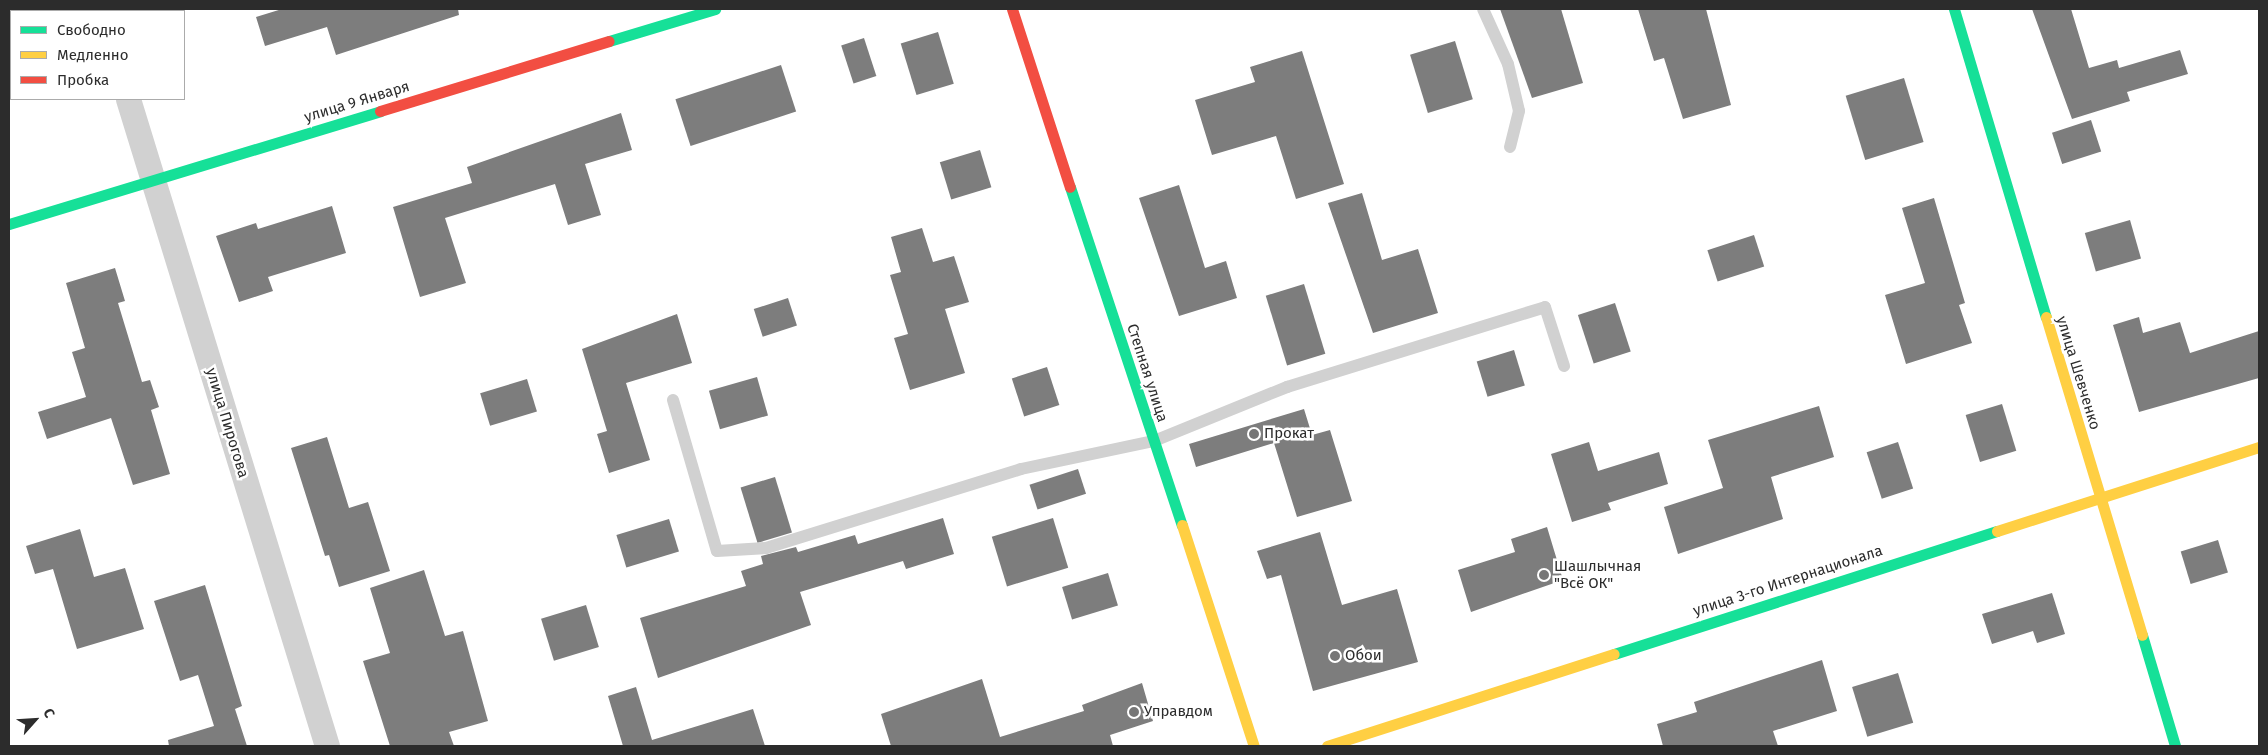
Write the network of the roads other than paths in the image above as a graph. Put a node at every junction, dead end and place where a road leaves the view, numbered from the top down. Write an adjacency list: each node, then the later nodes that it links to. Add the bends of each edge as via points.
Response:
1 (715, 9): 7 (street, улица 9 Января)
2 (1012, 9): 11 (street, Степная улица)
3 (1483, 9): 6 (lane, via 1508,64 1520,111)
4 (1954, 9): 13 (street, улица Шевченко)
5 (128, 100): 7 (street, улица Пирогова)
6 (1510, 147)
7 (152, 180): 8 (street, улица 9 Января); 14 (street, улица Пирогова)
8 (9, 224)
9 (1564, 366): 11 (lane, via 1545,307 1286,387)
10 (673, 400): 11 (lane, via 717,551 766,548 1021,469)
11 (1154, 441): 15 (street, Степная улица)
12 (2259, 447): 13 (street, улица 3-го Интернационала)
13 (2099, 496): 16 (street, улица 3-го Интернационала); 17 (street, улица Шевченко)
14 (327, 746)
15 (1254, 746)
16 (1326, 746)
17 (2175, 746)

